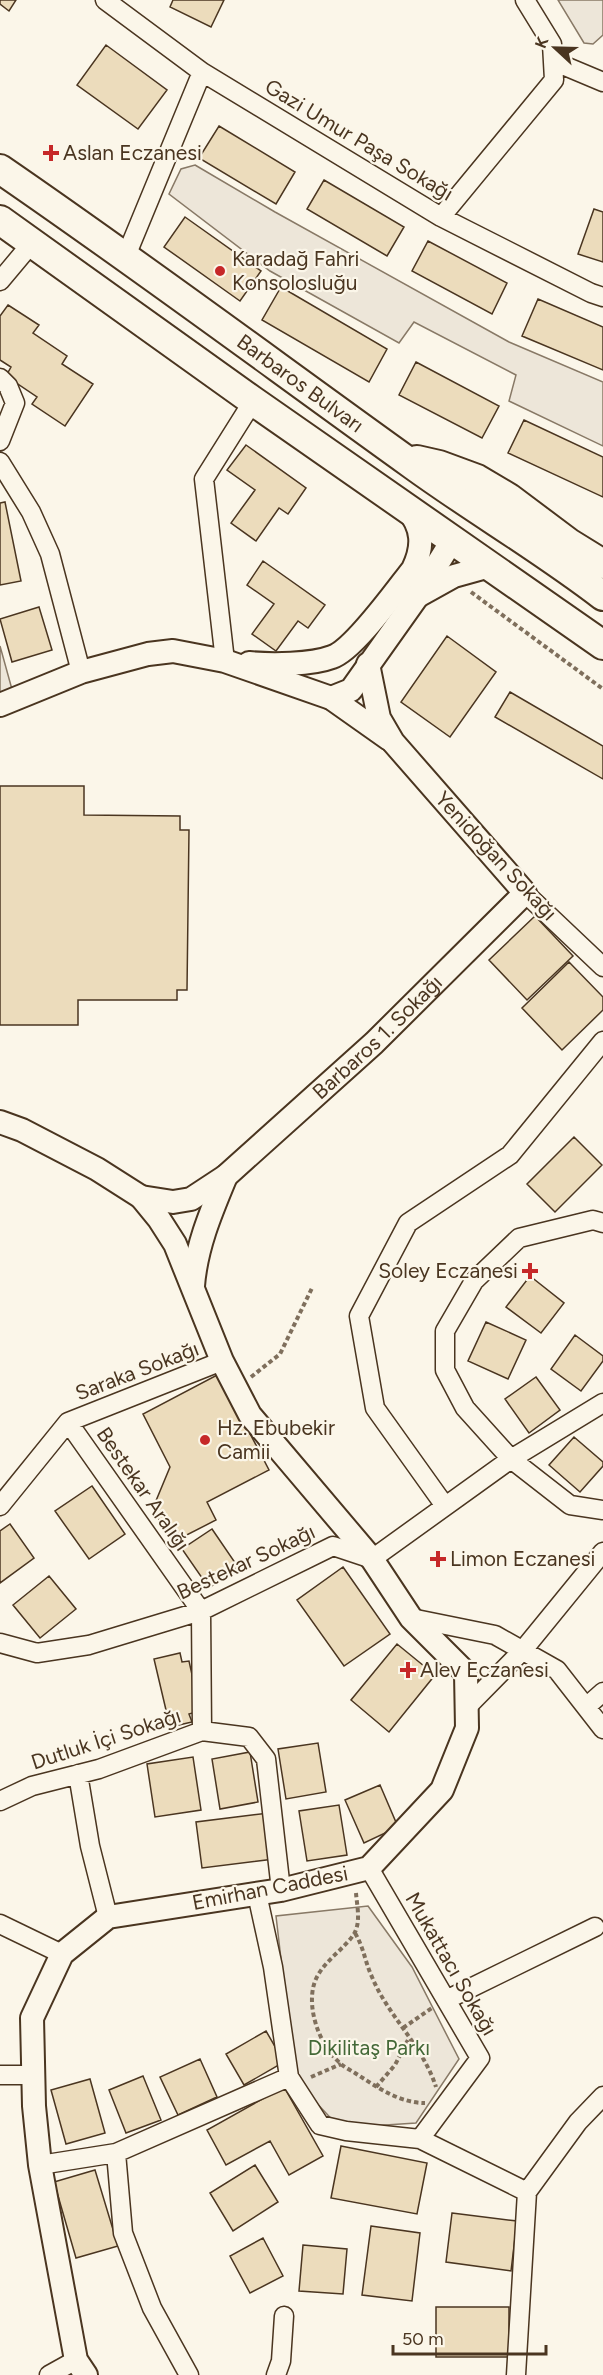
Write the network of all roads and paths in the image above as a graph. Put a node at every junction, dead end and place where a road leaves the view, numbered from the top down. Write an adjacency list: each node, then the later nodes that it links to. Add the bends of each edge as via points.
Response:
1 (105, 0): 4 (street, Gazi Umur Paşa Sokağı)
2 (525, 0): 3 (street, via 552,44)
3 (553, 61): 5 (street); 7 (street, via 554,81)
4 (202, 72): 7 (street, Gazi Umur Paşa Sokağı); 10 (street)
5 (603, 82)
6 (0, 170): 10 (main road, Barbaros Bulvarı)
7 (441, 217): 12 (street, Gazi Umur Paşa Sokağı)
8 (0, 220): 9 (main road, Barbaros Bulvarı)
9 (31, 244): 11 (street); 14 (main road, Barbaros Bulvarı)
10 (126, 255): 16 (main road, Barbaros Bulvarı)
11 (0, 281)
12 (603, 297)
13 (0, 378): 15 (street, via 15,403)
14 (253, 401): 19 (main road, Barbaros Bulvarı); 29 (street, via 204,479)
15 (0, 441)
16 (401, 456): 18 (main road, Barbaros Bulvarı); 22 (main road, via 477,479)
17 (0, 462): 31 (street, via 31,512 50,554)
18 (456, 495): 20 (main road); 21 (main road, Barbaros Bulvarı)
19 (404, 506): 20 (main road, Barbaros Bulvarı); 29 (street, via 420,529 419,556 413,569 349,646 333,657 307,661)
20 (453, 539): 23 (main road, Barbaros Bulvarı); 26 (street)
21 (552, 558): 22 (main road, via 566,549); 25 (main road, Barbaros Bulvarı); 27 (main road, via 543,584)
22 (594, 558)
23 (490, 566): 26 (street, via 454,576); 27 (main road, Barbaros Bulvarı)
24 (469, 588): 32 (path, via 473,595)
25 (603, 596)
26 (417, 597): 30 (street)
27 (542, 602): 28 (main road, Barbaros Bulvarı)
28 (603, 645)
29 (225, 661): 31 (street, via 173,651); 33 (street)
30 (368, 664): 33 (street, via 351,690); 35 (street, via 379,718)
31 (81, 672): 34 (street)
32 (603, 689)
33 (331, 698): 35 (street)
34 (0, 705)
35 (393, 742): 36 (street, Yenidoğan Sokağı)
36 (525, 893): 37 (street, Yenidoğan Sokağı); 40 (street, Barbaros 1. Sokağı, via 374,1043)
37 (603, 967)
38 (603, 1041): 51 (street, via 510,1155 408,1223 359,1316 375,1408)
39 (0, 1122): 41 (street, via 97,1169)
40 (226, 1176): 41 (street, Barbaros 1. Sokağı, via 191,1199 173,1202); 44 (street, via 201,1240)
41 (141, 1197): 44 (street, Emirhan Caddesi, via 175,1244)
42 (600, 1217): 49 (street, via 519,1238 474,1281 445,1330 445,1370 465,1408)
43 (312, 1288): 46 (path, via 280,1354)
44 (193, 1291): 45 (street, Emirhan Caddesi)
45 (222, 1361): 46 (street, Emirhan Caddesi); 48 (street, Saraka Sokağı)
46 (237, 1389): 54 (street, Emirhan Caddesi, via 250,1415)
47 (603, 1403): 49 (street)
48 (68, 1422): 50 (street, Saraka Sokağı); 55 (street, Bestekar Aralığı)
49 (512, 1459): 51 (street); 52 (street, via 570,1505)
50 (0, 1506)
51 (445, 1506): 54 (street)
52 (603, 1510)
53 (603, 1552): 58 (street)
54 (372, 1559): 55 (street, Bestekar Sokağı, via 333,1546); 56 (street, Emirhan Caddesi)
55 (201, 1611): 57 (street, Bestekar Sokağı, via 89,1646 37,1653); 63 (street)
56 (411, 1618): 58 (street, via 495,1635); 61 (street, Emirhan Caddesi, via 466,1673)
57 (0, 1643)
58 (523, 1650): 60 (street, via 557,1670); 61 (street)
59 (603, 1692): 60 (street)
60 (586, 1707): 62 (street)
61 (466, 1708): 66 (street, Emirhan Caddesi, via 467,1728 442,1790)
62 (603, 1729)
63 (202, 1731): 64 (street, Dutluk İçi Sokağı); 67 (street, Dutluk İçi Sokağı, via 249,1737 266,1759)
64 (78, 1774): 65 (street, Dutluk İçi Sokağı, via 32,1786); 69 (street, via 90,1846)
65 (0, 1801)
66 (361, 1870): 67 (street, Emirhan Caddesi); 72 (path); 74 (street, Mukattacı Sokağı)
67 (281, 1890): 68 (street, Emirhan Caddesi)
68 (257, 1894): 69 (street, Emirhan Caddesi); 80 (street)
69 (108, 1917): 73 (street)
70 (0, 1924): 73 (street)
71 (595, 1928): 74 (street)
72 (355, 1933): 75 (path, via 372,1977); 77 (path, via 317,1976 312,2002 323,2042)
73 (62, 1954): 79 (street, via 32,2019)
74 (446, 2000): 75 (path); 85 (street, Mukattacı Sokağı, via 480,2058)
75 (403, 2028): 76 (path)
76 (409, 2038): 81 (path, via 395,2065); 82 (path, via 428,2064 436,2086)
77 (341, 2064): 80 (path); 81 (path)
78 (0, 2075): 79 (street)
79 (34, 2075): 87 (street)
80 (291, 2081): 85 (street, via 320,2125); 86 (street)
81 (376, 2087): 84 (path, via 410,2103 425,2103)
82 (432, 2093)
83 (603, 2096): 88 (street, via 578,2122)
84 (428, 2099)
85 (420, 2139): 88 (street)
86 (116, 2152): 87 (street); 92 (street, via 123,2234 152,2308)
87 (40, 2165): 90 (street)
88 (527, 2192): 94 (street)
89 (284, 2316): 93 (street)
90 (81, 2368): 91 (street)
91 (49, 2375)
92 (189, 2375)
93 (276, 2375)
94 (516, 2375)

